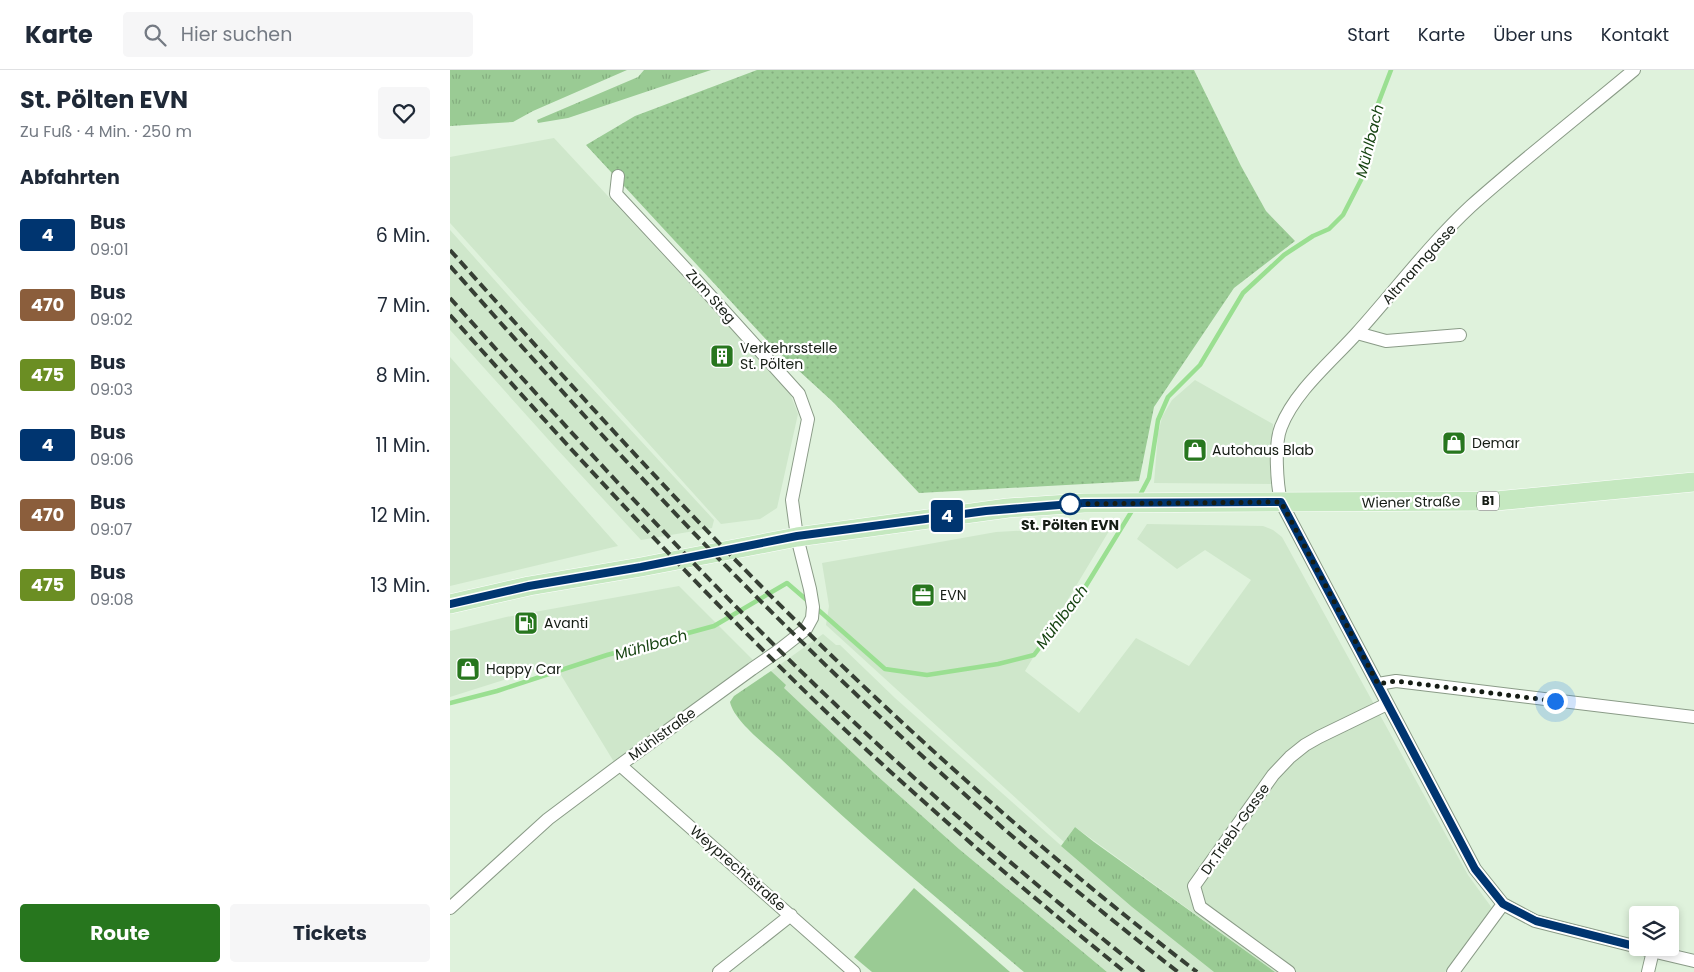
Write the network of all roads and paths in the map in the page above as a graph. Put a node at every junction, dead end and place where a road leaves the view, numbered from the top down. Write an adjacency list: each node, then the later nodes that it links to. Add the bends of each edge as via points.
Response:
1 (1634, 70): 3 (street, Altmanngasse, via 1470,207)
2 (618, 176): 7 (street, Zum Steg, via 616,194 799,394 808,419 792,500)
3 (1358, 333): 4 (street, via 1386,341); 6 (street, Altmanngasse, via 1297,398 1280,428 1277,451)
4 (1460, 335)
5 (1694, 482): 6 (main road, Wiener Straße / B1, via 1496,500)
6 (1281, 502): 7 (main road, Wiener Straße / B1, via 1078,503 1008,508); 9 (street)
7 (797, 536): 8 (main road, B1); 12 (street, Mühlstraße, via 813,607 809,624 778,652)
8 (450, 604)
9 (1378, 684): 10 (street); 11 (street, via 1396,681)
10 (1387, 704): 14 (street, via 1475,869); 22 (street, Dr.Triebl-Gasse, via 1319,737 1290,757 1273,775 1194,886 1200,907)
11 (1694, 717)
12 (620, 764): 13 (street, Mühlstraße, via 548,819); 15 (street, Weyprechtstraße)
13 (453, 900)
14 (1503, 904): 16 (street, via 1536,921); 23 (street)
15 (792, 915): 20 (street); 21 (street, Weyprechtstraße)
16 (1629, 945)
17 (1652, 956): 24 (street)
18 (1674, 956): 19 (street)
19 (1694, 961)
20 (719, 972)
21 (854, 972)
22 (1289, 972)
23 (1453, 972)
24 (1648, 972)

